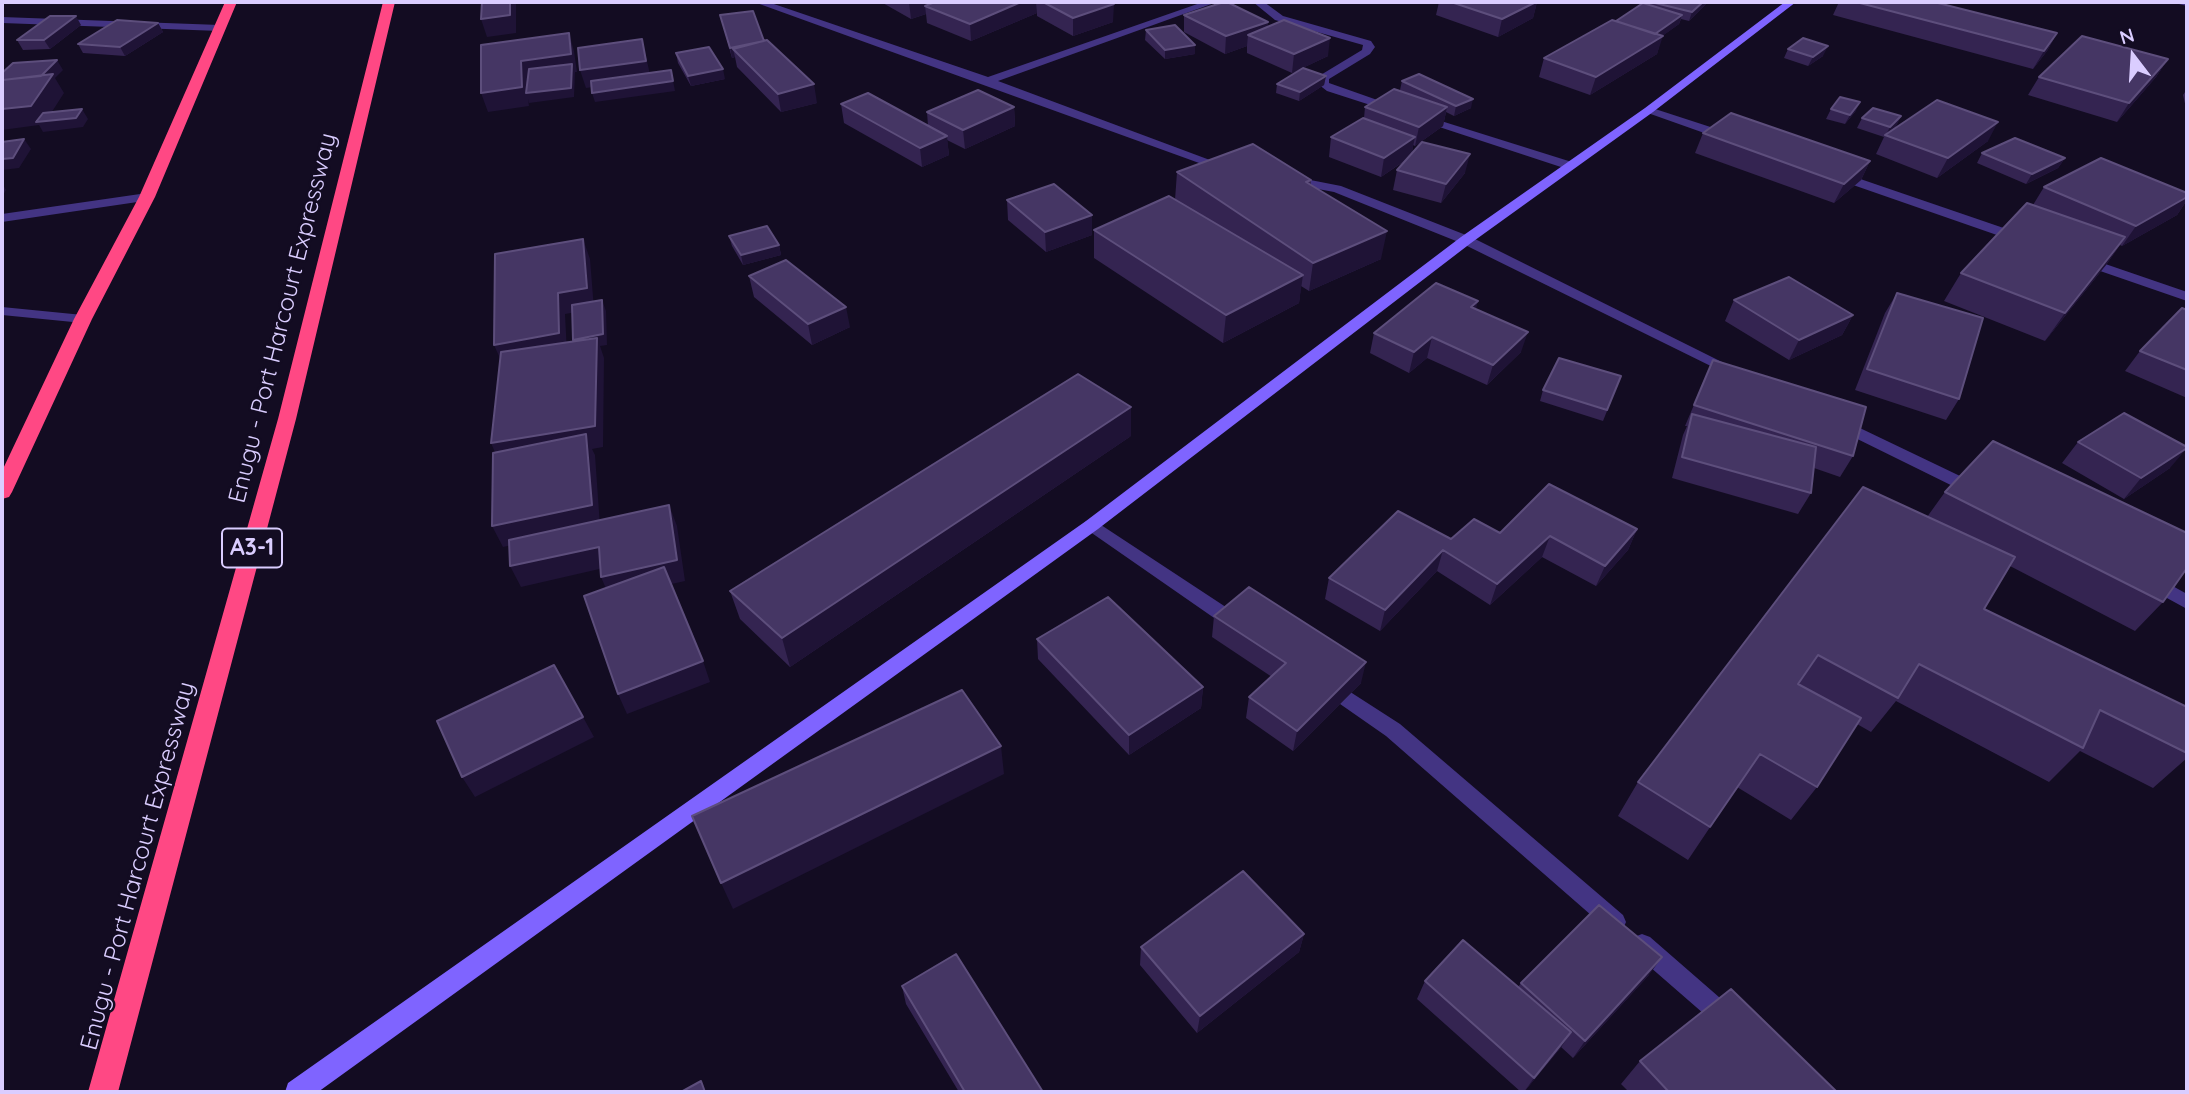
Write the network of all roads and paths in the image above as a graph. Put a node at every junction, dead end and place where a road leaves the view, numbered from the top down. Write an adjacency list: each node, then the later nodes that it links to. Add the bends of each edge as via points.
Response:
1 (231, 2): 8 (highway)
2 (390, 2): 34 (highway, Enugu - Port Harcourt Expressway / A3-1, via 287,419)
3 (759, 2): 9 (street)
4 (1212, 2): 9 (street)
5 (1258, 2): 12 (street, via 1279,18 1367,43 1366,52 1323,78 1331,89)
6 (1791, 2): 10 (main road)
7 (2, 20): 8 (street)
8 (220, 28): 16 (highway)
9 (988, 80): 14 (street)
10 (1648, 110): 11 (street); 12 (main road)
11 (1741, 142)
12 (1571, 166): 18 (main road)
13 (1819, 169): 19 (street)
14 (1247, 173)
15 (1273, 177): 18 (street, via 1337,189)
16 (147, 197): 17 (street); 23 (highway)
17 (2, 218)
18 (1466, 240): 24 (street); 28 (main road)
19 (2030, 242)
20 (2069, 256): 21 (street)
21 (2187, 297)
22 (2, 311): 23 (street)
23 (83, 319): 26 (highway)
24 (1742, 376)
25 (1830, 419): 27 (street)
26 (4, 482)
27 (1994, 499)
28 (1092, 525): 31 (street); 35 (main road)
29 (2137, 574): 30 (street)
30 (2187, 602)
31 (1254, 635)
32 (1312, 675): 33 (street, via 1392,730)
33 (1738, 1029)
34 (103, 1092)
35 (297, 1092)

